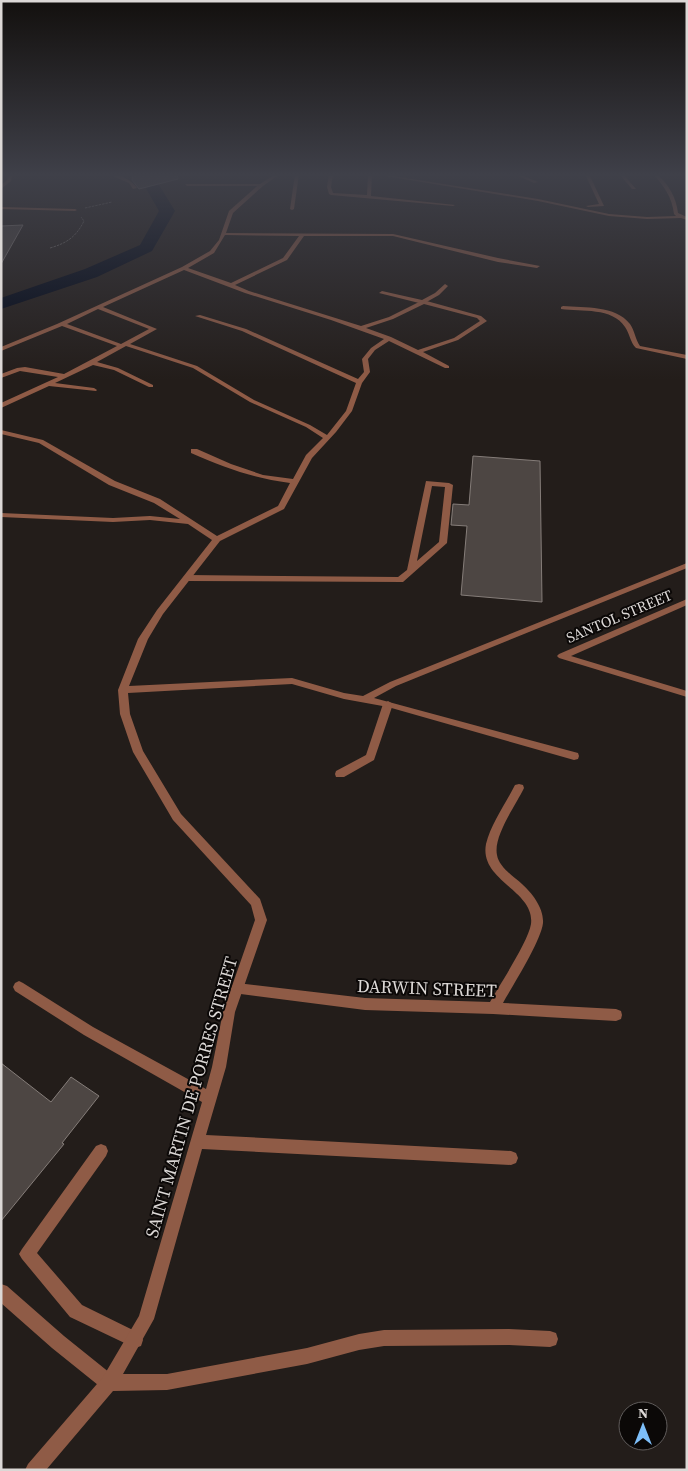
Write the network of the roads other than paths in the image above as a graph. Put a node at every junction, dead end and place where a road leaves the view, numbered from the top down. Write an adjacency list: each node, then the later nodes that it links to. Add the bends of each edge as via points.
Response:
1 (219, 243): 5 (street, via 212,252)
2 (297, 243): 6 (street, via 285,259)
3 (425, 243): 4 (street)
4 (537, 266)
5 (184, 268): 6 (street); 10 (street)
6 (231, 285): 14 (street)
7 (444, 286): 9 (street)
8 (382, 293): 9 (street)
9 (423, 302): 14 (street, via 391,318); 18 (street, via 484,321 456,339)
10 (98, 308): 13 (street); 16 (street, via 154,329)
11 (564, 308): 19 (street, via 610,313 628,326 633,343 638,347)
12 (198, 316): 24 (street, via 244,330)
13 (63, 324): 16 (street); 17 (street)
14 (360, 328): 15 (street)
15 (389, 338): 18 (street); 24 (street, via 369,354 366,359 368,372)
16 (124, 345): 20 (street); 30 (street, via 195,368)
17 (1, 349)
18 (418, 352): 21 (street)
19 (687, 357)
20 (92, 362): 23 (street); 26 (street)
21 (447, 367)
22 (1, 376): 23 (street, via 19,369)
23 (65, 376): 25 (street)
24 (360, 382): 30 (street, via 349,411)
25 (48, 384): 27 (street); 28 (street)
26 (152, 386)
27 (94, 390)
28 (1, 406)
29 (1, 432): 34 (street, via 41,441 112,483 157,501)
30 (327, 438): 32 (street, via 309,457)
31 (194, 450): 32 (street, via 262,478)
32 (296, 482): 35 (street, via 281,507)
33 (1, 515): 34 (street)
34 (192, 522): 35 (street)
35 (217, 539): 38 (street, SAINT MARTIN DE PORRES STREET)
36 (687, 565): 42 (street, via 393,684)
37 (411, 570): 37 (street, via 429,483 449,485 443,543); 38 (street, via 394,581)
38 (187, 578): 40 (street, SAINT MARTIN DE PORRES STREET, via 143,639)
39 (687, 602): 41 (street, SANTOL STREET, via 562,656)
40 (123, 690): 42 (street, via 292,680); 48 (street, SAINT MARTIN DE PORRES STREET, via 125,714 138,752 177,817 256,903 260,912 261,920)
41 (687, 694)
42 (364, 699): 43 (street)
43 (388, 704): 44 (street); 45 (street, via 370,757)
44 (574, 756)
45 (340, 774)
46 (519, 788): 49 (street, via 491,844 491,858 497,869 526,893 537,923)
47 (19, 987): 51 (street, via 129,1056)
48 (237, 989): 49 (street, DARWIN STREET, via 365,1004); 51 (street, SAINT MARTIN DE PORRES STREET)
49 (494, 1008): 50 (street, DARWIN STREET)
50 (616, 1015)
51 (210, 1098): 52 (street, SAINT MARTIN DE PORRES STREET)
52 (198, 1142): 54 (street); 56 (street, SAINT MARTIN DE PORRES STREET, via 146,1319)
53 (101, 1151): 56 (street, via 27,1254 76,1311)
54 (511, 1158)
55 (1, 1292): 58 (street)
56 (135, 1340): 58 (street, SAINT MARTIN DE PORRES STREET)
57 (550, 1340): 58 (street, via 384,1338 308,1356 167,1382)
58 (109, 1383): 59 (street, SAINT MARTIN DE PORRES STREET)
59 (34, 1470)

